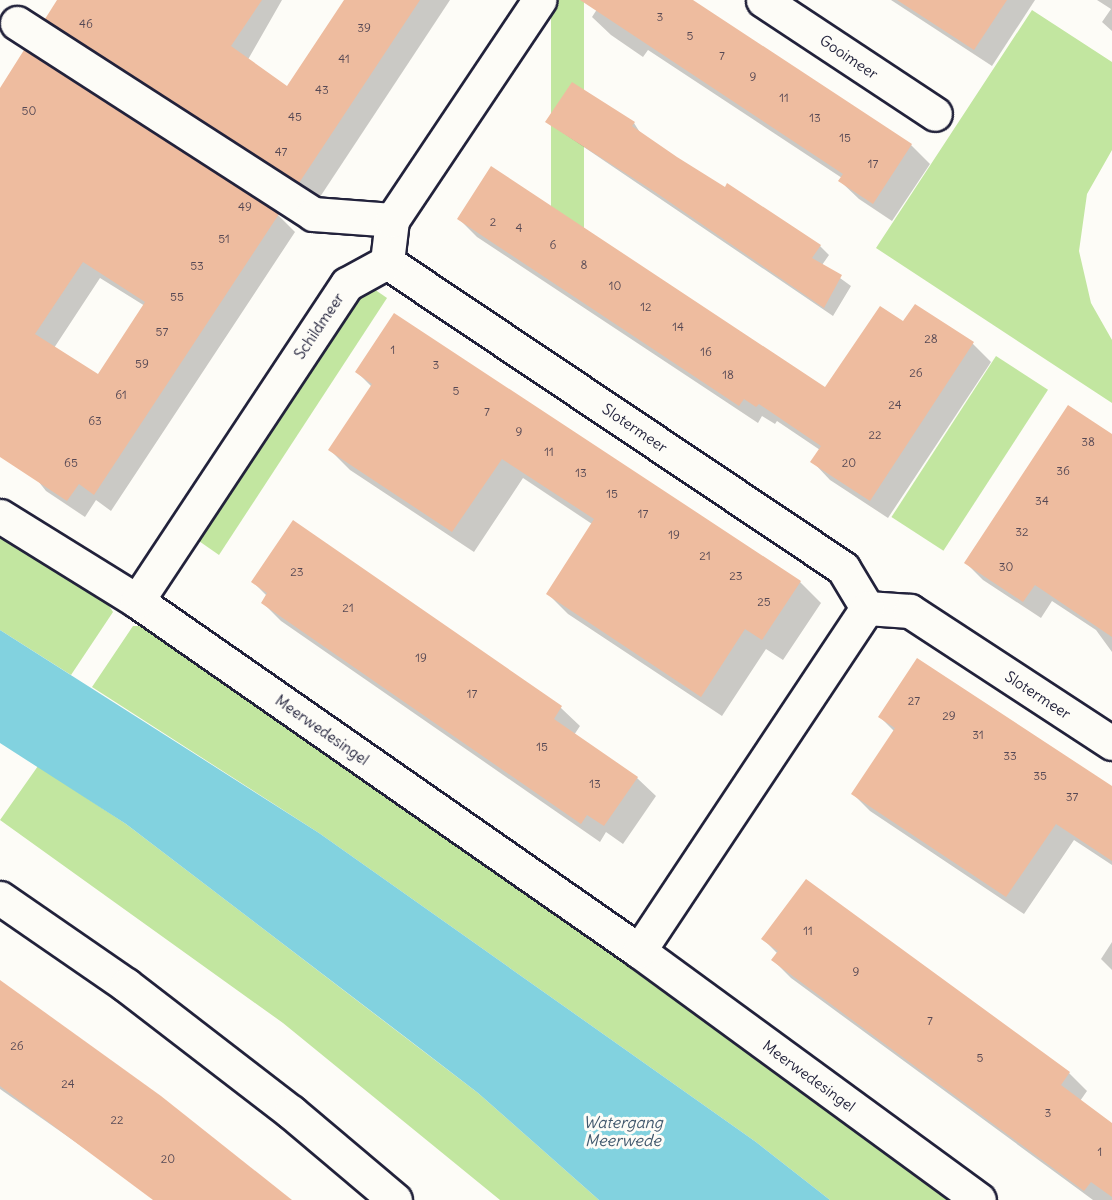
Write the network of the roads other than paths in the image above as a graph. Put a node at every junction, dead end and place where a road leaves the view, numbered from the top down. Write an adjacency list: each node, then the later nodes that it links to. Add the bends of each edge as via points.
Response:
1 (538, 0): 5 (street)
2 (763, 0): 4 (street, Gooimeer)
3 (17, 23): 5 (street, via 313,214)
4 (935, 114)
5 (392, 220): 6 (street)
6 (387, 262): 8 (street, Schildmeer, via 347,284); 9 (street, Slotermeer, via 843,568)
7 (0, 516): 8 (street, Meerwedesingel)
8 (137, 601): 12 (street, Meerwedesingel)
9 (867, 608): 10 (street, Slotermeer, via 910,611); 12 (street)
10 (1112, 743)
11 (0, 898): 13 (street, via 136,992 291,1112)
12 (639, 951): 14 (street, Meerwedesingel)
13 (396, 1200)
14 (979, 1200)

